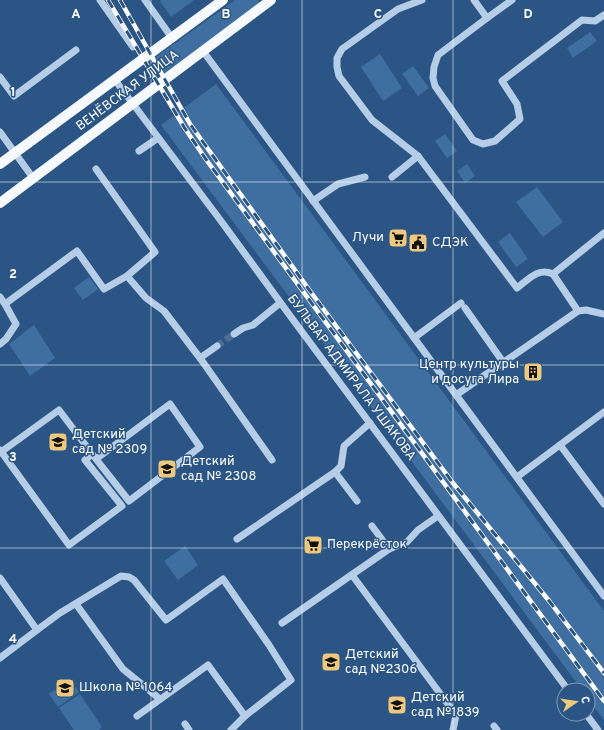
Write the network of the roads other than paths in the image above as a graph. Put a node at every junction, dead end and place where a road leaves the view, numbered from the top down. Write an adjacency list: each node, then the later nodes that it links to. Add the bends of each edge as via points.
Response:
1 (100, 0): 11 (street)
2 (146, 0): 10 (street)
3 (223, 0): 10 (main road, ВЕНЁВСКАЯ УЛИЦА)
4 (271, 0): 13 (main road, ВЕНЁВСКАЯ УЛИЦА)
5 (422, 0): 21 (street, via 398,9 342,49 337,58 339,76 372,120)
6 (474, 0): 9 (street)
7 (512, 0): 9 (street)
8 (604, 15): 9 (street, via 595,21 582,20 502,82 517,104 520,119 495,141 482,144 473,140 435,86 433,78 438,55)
9 (487, 18)
10 (172, 38): 15 (main road, ВЕНЁВСКАЯ УЛИЦА)
11 (133, 47)
12 (76, 50): 14 (street, via 14,96)
13 (203, 51): 16 (main road, ВЕНЁВСКАЯ УЛИЦА); 27 (street)
14 (0, 77)
15 (115, 80): 16 (street, БУЛЬВАР АДМИРАЛА УШАКОВА); 20 (main road, ВЕНЁВСКАЯ УЛИЦА)
16 (132, 103): 18 (street, БУЛЬВАР АДМИРАЛА УШАКОВА); 26 (main road, ВЕНЁВСКАЯ УЛИЦА)
17 (0, 132): 20 (street)
18 (158, 138): 19 (street); 33 (street, БУЛЬВАР АДМИРАЛА УШАКОВА)
19 (139, 151)
20 (15, 153): 22 (main road, ВЕНЁВСКАЯ УЛИЦА); 26 (street)
21 (418, 156): 25 (street); 30 (street, via 517,288 539,272)
22 (0, 164)
23 (96, 169): 31 (street, via 154,252)
24 (365, 177): 27 (street, via 338,184)
25 (392, 177)
26 (33, 178): 28 (main road, ВЕНЁВСКАЯ УЛИЦА)
27 (313, 201): 38 (street)
28 (0, 203)
29 (604, 234): 30 (street)
30 (554, 273): 35 (street)
31 (127, 276): 34 (street, via 104,289 77,251); 41 (street, via 146,298 164,310)
32 (0, 297): 34 (street)
33 (280, 303): 37 (street, via 253,325); 45 (street, БУЛЬВАР АДМИРАЛА УШАКОВА)
34 (5, 304): 39 (street, via 16,324 6,340)
35 (578, 311): 36 (street); 42 (street)
36 (604, 314)
37 (234, 334)
38 (414, 338): 42 (street, via 463,305); 43 (street)
39 (0, 344)
40 (217, 346): 41 (street)
41 (200, 358): 49 (street)
42 (503, 362): 43 (street)
43 (456, 395): 51 (street)
44 (604, 412): 46 (street)
45 (370, 423): 50 (street, via 344,446 340,466); 54 (street, БУЛЬВАР АДМИРАЛА УШАКОВА)
46 (560, 445): 51 (street); 53 (street)
47 (1, 451): 48 (street, via 59,410); 48 (street, via 69,545 122,506 85,460)
48 (94, 457): 48 (street, via 129,501 200,447 170,404)
49 (272, 460)
50 (335, 472): 52 (street); 56 (street)
51 (517, 478): 60 (street)
52 (357, 501)
53 (604, 504)
54 (438, 516): 57 (street, via 418,530 407,542); 65 (street, БУЛЬВАР АДМИРАЛА УШАКОВА)
55 (372, 526): 57 (street)
56 (237, 539)
57 (389, 549): 58 (street)
58 (352, 575): 62 (street); 70 (street, via 456,715)
59 (0, 578): 63 (street)
60 (604, 596)
61 (76, 604): 63 (street); 66 (street, via 123,669); 68 (street, via 121,576 129,577 166,620 223,579 291,680)
62 (282, 623)
63 (37, 630): 64 (street)
64 (0, 658)
65 (562, 682)
66 (160, 699): 67 (street); 68 (street, via 208,665)
67 (137, 716)
68 (246, 716): 69 (street)
69 (231, 730)
70 (453, 730)

